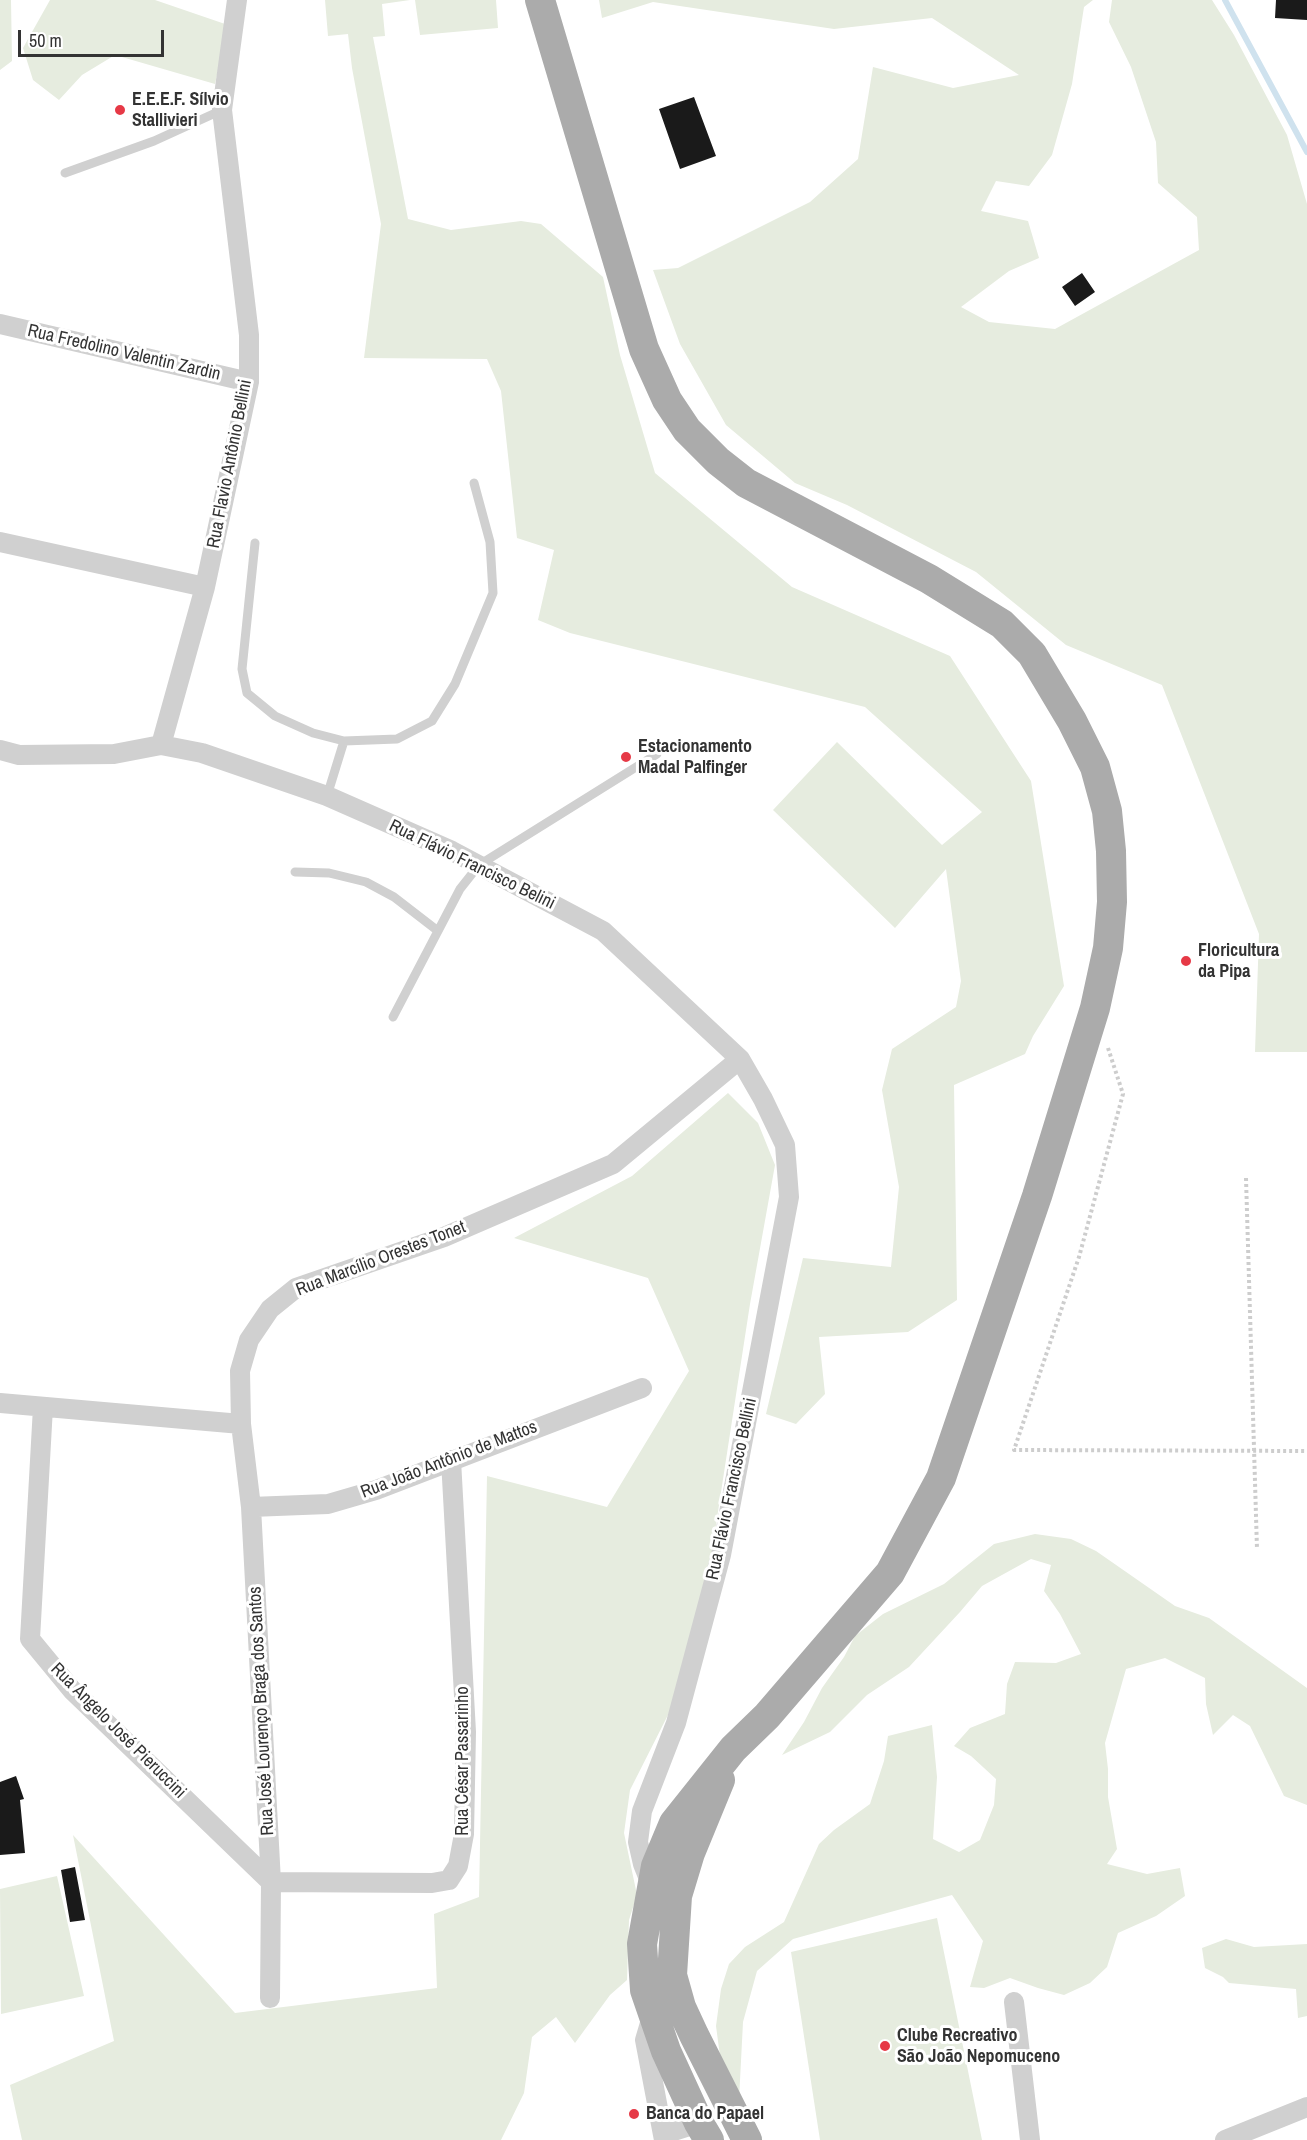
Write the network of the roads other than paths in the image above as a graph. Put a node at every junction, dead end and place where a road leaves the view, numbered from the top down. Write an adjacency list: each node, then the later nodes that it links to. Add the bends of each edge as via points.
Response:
1 (237, 0): 3 (street, Rua Flavio Antônio Bellini)
2 (540, 0): 27 (main road, via 644,349 667,400 687,430 746,483 930,579 1002,624 1032,654 1072,721 1095,767 1107,811 1112,902 1108,948 1095,1008 1037,1196 941,1478 890,1573 774,1708)
3 (222, 110): 4 (lane, via 154,141); 6 (street, Rua Flavio Antônio Bellini, via 249,335)
4 (65, 173)
5 (0, 324): 6 (street, Rua Fredolino Valentin Zardin)
6 (249, 382): 10 (street, Rua Flavio Antônio Bellini)
7 (474, 483): 11 (lane, via 490,542 493,593 455,684 432,721 397,739)
8 (0, 542): 10 (street)
9 (255, 543): 11 (lane, via 242,669 247,693 275,716)
10 (205, 587): 12 (street, Rua Flavio Antônio Bellini)
11 (345, 741): 15 (lane)
12 (161, 745): 13 (street, via 114,754 19,755); 15 (street, Rua Flávio Francisco Belini, via 202,753)
13 (0, 750)
14 (657, 754): 16 (lane)
15 (327, 796): 16 (street, Rua Flávio Francisco Belini)
16 (479, 865): 18 (lane, via 460,889); 20 (street, Rua Flávio Francisco Belini, via 603,931)
17 (295, 872): 18 (lane, via 329,873 366,882 394,897)
18 (438, 931): 19 (lane)
19 (393, 1017)
20 (740, 1059): 24 (street, Rua Marcílio Orestes Tonet, via 613,1164 444,1237 296,1288 270,1309 249,1340 240,1371); 29 (street, Rua Flávio Francisco Bellini, via 785,1144 789,1197 721,1555 676,1723 642,1811 638,1842)
21 (642, 1388): 25 (street, Rua João Antônio de Mattos)
22 (0, 1403): 23 (street)
23 (43, 1407): 24 (street); 28 (street, Rua Ângelo José Pieruccini, via 30,1640 72,1690)
24 (241, 1424): 26 (street, Rua José Lourenço Braga dos Santos)
25 (451, 1460): 26 (street, Rua João Antônio de Mattos, via 328,1504); 28 (street, Rua César Passarinho, via 466,1732 464,1833 458,1866 449,1880 432,1883)
26 (250, 1507): 28 (street, Rua José Lourenço Braga dos Santos)
27 (733, 1749): 29 (main road, via 674,1822); 30 (main road, via 690,1853)
28 (271, 1882): 31 (street, Rua José Lourenço Braga dos Santos)
29 (652, 1886): 30 (street, Rua Flávio Francisco Bellini); 33 (main road, via 642,1944 645,1990)
30 (676, 1911): 33 (main road)
31 (270, 1998)
32 (1014, 2002): 38 (street)
33 (667, 2010): 35 (main road, via 666,2051); 36 (street, via 645,2040); 37 (main road, via 694,2035)
34 (1307, 2108): 39 (street)
35 (704, 2131): 36 (street)
36 (664, 2137)
37 (747, 2140)
38 (1030, 2140)
39 (1225, 2140)

